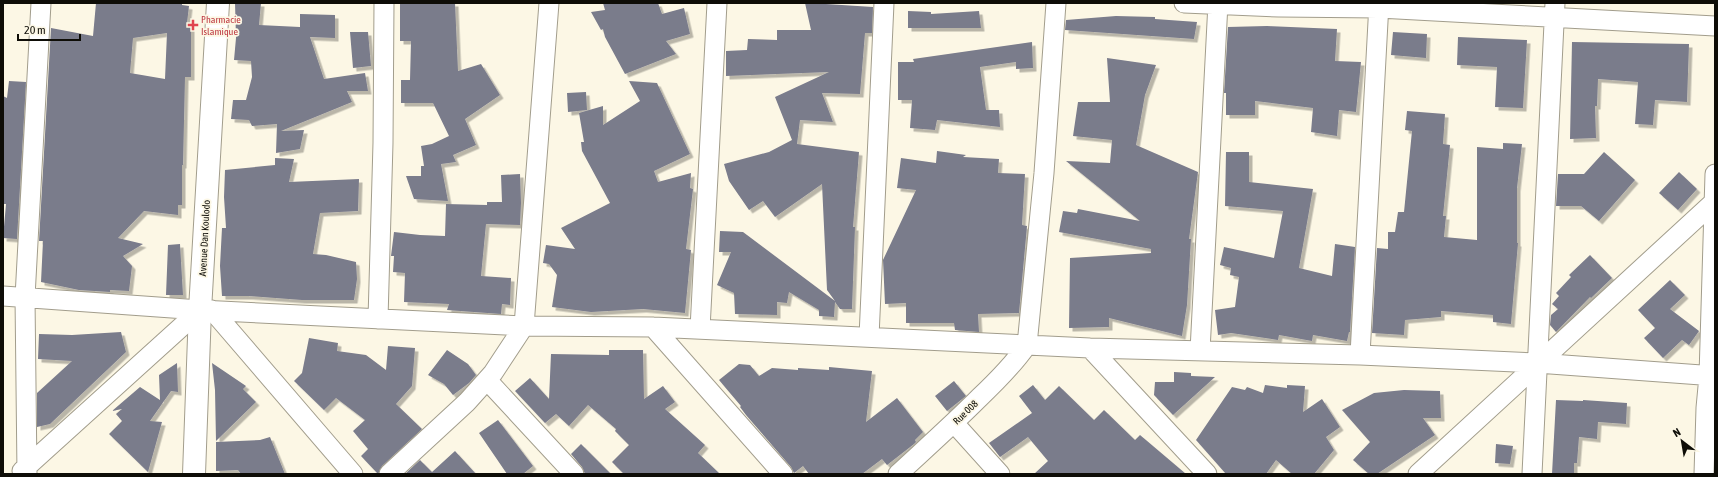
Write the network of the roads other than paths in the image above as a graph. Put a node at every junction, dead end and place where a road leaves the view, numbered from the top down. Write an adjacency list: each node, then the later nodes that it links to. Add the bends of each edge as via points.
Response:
1 (40, 3): 16 (street)
2 (218, 3): 17 (street, Avenue Dan Koulodo)
3 (384, 3): 18 (street)
4 (549, 3): 19 (street)
5 (717, 3): 21 (street)
6 (884, 3): 22 (street)
7 (1056, 3): 23 (street, via 1044,173)
8 (1184, 3): 9 (street)
9 (1218, 4): 10 (street); 25 (street)
10 (1379, 5): 11 (street); 26 (street)
11 (1555, 10): 12 (street); 27 (street)
12 (1715, 26)
13 (1715, 174): 14 (street)
14 (1714, 202): 27 (street); 28 (street)
15 (3, 296): 16 (street)
16 (26, 297): 17 (street); 31 (street)
17 (206, 310): 18 (street); 31 (street); 32 (street, Avenue Dan Koulodo); 33 (street)
18 (378, 319): 19 (street)
19 (524, 326): 20 (street); 29 (street)
20 (653, 327): 21 (street); 36 (street)
21 (700, 329): 22 (street)
22 (869, 337): 23 (street)
23 (1026, 345): 24 (street); 30 (street, Rue 008, via 1006,372)
24 (1090, 348): 25 (street); 39 (street)
25 (1200, 351): 26 (street)
26 (1360, 355): 27 (street)
27 (1537, 363): 28 (street); 40 (street); 41 (street)
28 (1712, 376): 42 (street, via 1706,408)
29 (487, 380): 34 (street); 35 (street)
30 (954, 423): 37 (street, Rue 008); 38 (street)
31 (24, 472)
32 (194, 474)
33 (353, 474)
34 (390, 474)
35 (574, 474)
36 (783, 474)
37 (898, 474)
38 (1000, 474)
39 (1207, 474)
40 (1418, 474)
41 (1532, 474)
42 (1704, 474)

